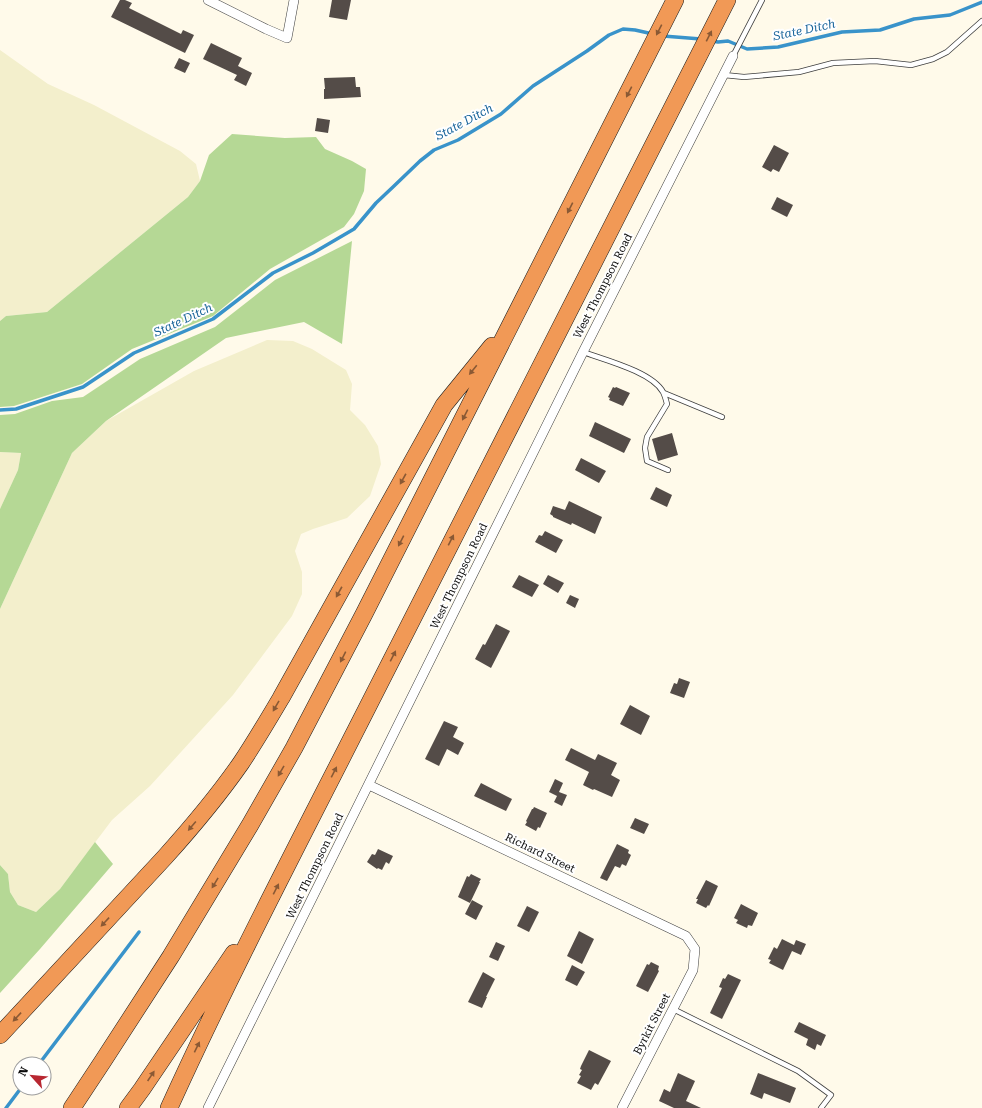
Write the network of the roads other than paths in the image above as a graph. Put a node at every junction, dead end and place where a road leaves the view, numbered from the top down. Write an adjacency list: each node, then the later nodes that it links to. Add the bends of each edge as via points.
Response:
1 (208, 0): 2 (street, via 286,38)
2 (294, 0)
3 (762, 0): 7 (lane)
4 (674, 2): 9 (highway, one-way to 9)
5 (725, 4): 15 (highway, one-way to 5)
6 (982, 21): 8 (lane, via 947,52 910,65 875,61 833,63 799,72 744,78)
7 (734, 56): 8 (street, West Thompson Road)
8 (724, 75): 10 (street, West Thompson Road)
9 (515, 318): 18 (highway, one-way to 18, via 444,405 281,698 241,762 192,826); 19 (highway, one-way to 19, via 294,748 171,956)
10 (583, 352): 11 (lane, via 640,373 657,383); 14 (street, West Thompson Road)
11 (664, 393): 12 (lane); 13 (lane, via 667,404 647,437 645,448 647,461)
12 (722, 417)
13 (668, 470)
14 (369, 785): 16 (street, Richard Street, via 686,936); 22 (street, West Thompson Road)
15 (258, 923): 20 (highway, one-way to 15, via 241,943); 21 (highway, one-way to 15)
16 (695, 949): 17 (street, Byrkit Street, via 693,970)
17 (673, 1009): 23 (street, Byrkit Street); 24 (lane, via 798,1071 831,1095)
18 (0, 1035)
19 (72, 1108)
20 (128, 1108)
21 (169, 1108)
22 (208, 1108)
23 (622, 1108)
24 (821, 1108)

